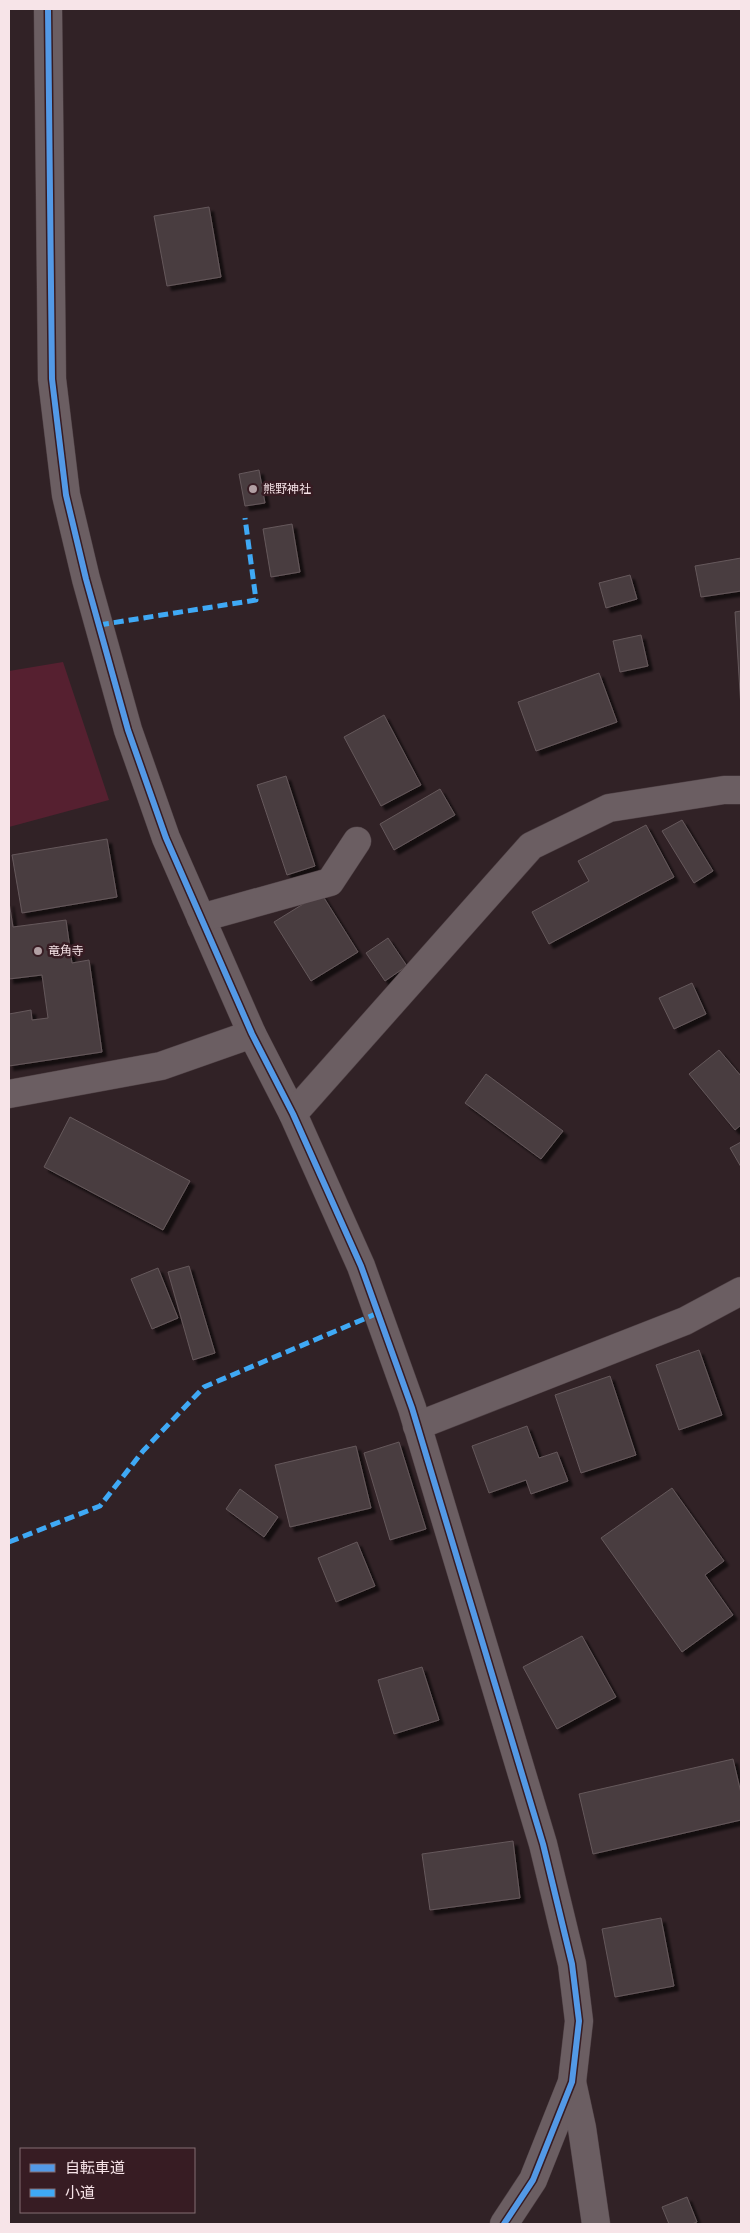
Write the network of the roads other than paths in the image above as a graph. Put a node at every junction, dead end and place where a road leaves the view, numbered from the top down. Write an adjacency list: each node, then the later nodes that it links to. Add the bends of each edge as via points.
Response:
1 (48, 9): 4 (street, via 52,379 66,495 128,730 166,838)
2 (741, 790): 7 (street, via 609,808 531,846)
3 (357, 841): 4 (street, via 330,882)
4 (201, 918): 5 (street)
5 (252, 1034): 6 (street, via 160,1066); 7 (street)
6 (9, 1094)
7 (293, 1114): 9 (street, via 361,1266)
8 (741, 1291): 9 (street, via 685,1321)
9 (417, 1426): 10 (street, via 543,1844 572,1964 579,2021)
10 (572, 2082): 11 (street, via 533,2180); 12 (street)
11 (504, 2224)
12 (596, 2224)

